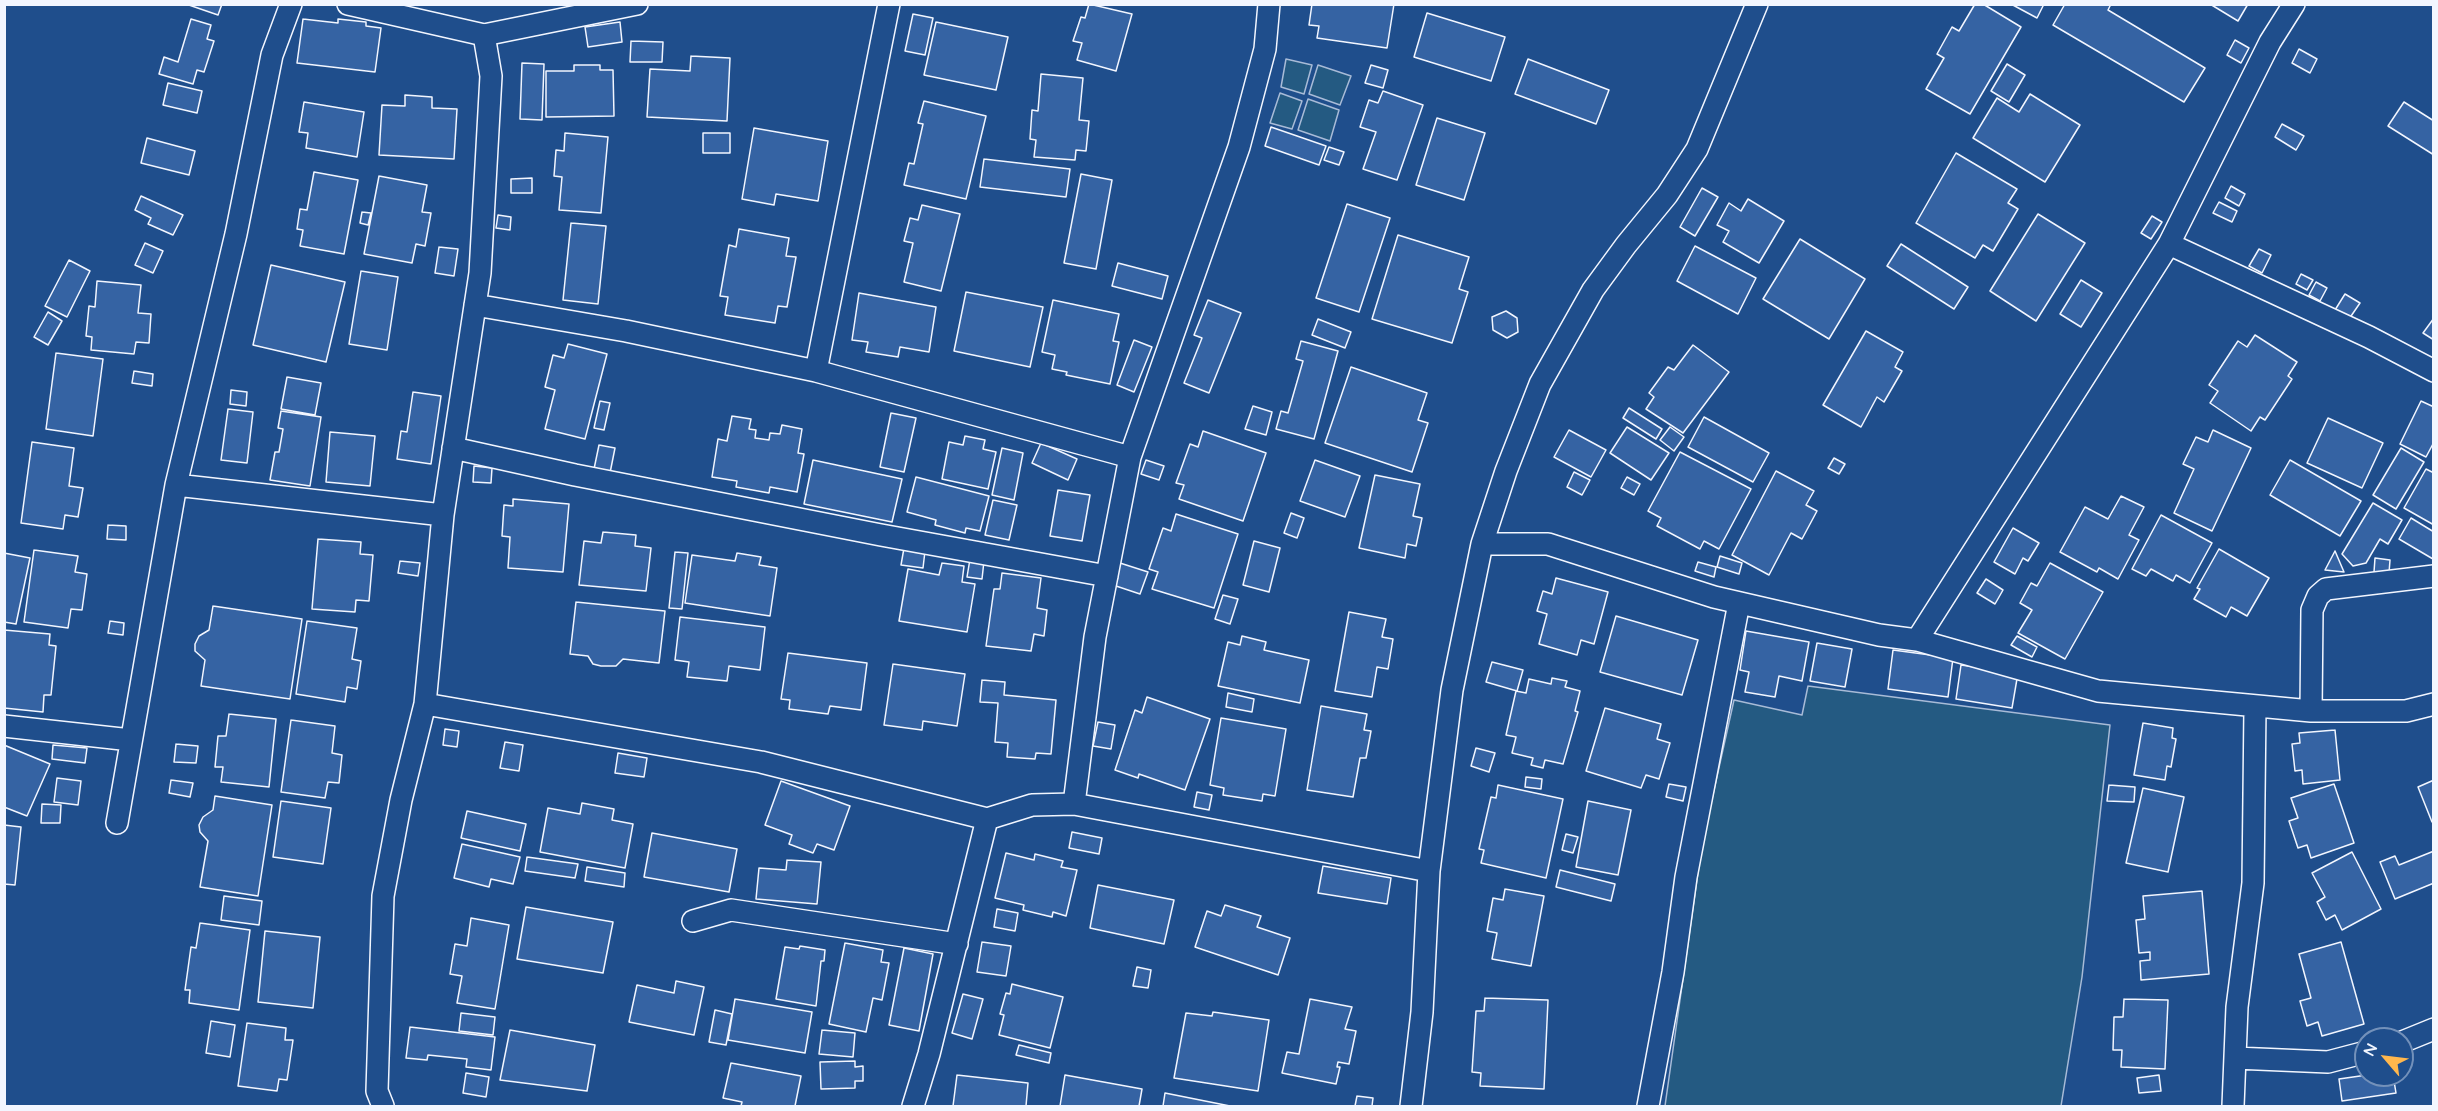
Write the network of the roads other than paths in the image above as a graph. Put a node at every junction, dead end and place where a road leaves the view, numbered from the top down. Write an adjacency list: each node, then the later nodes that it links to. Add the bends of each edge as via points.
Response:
1 (291, 4): 15 (street, via 273,56 236,234)
2 (348, 4): 8 (street)
3 (637, 4): 8 (street)
4 (890, 4): 11 (street)
5 (1269, 4): 14 (street, via 1264,49 1239,147)
6 (2294, 4): 9 (street, via 2270,42)
7 (1750, 7): 17 (street, via 1697,149 1667,195 1593,290 1539,384)
8 (484, 35): 10 (street, via 491,76)
9 (2169, 244): 12 (street); 21 (street)
10 (475, 305): 11 (street, via 626,331); 13 (street)
11 (816, 371): 14 (street)
12 (2433, 371)
13 (453, 448): 16 (street); 18 (street, via 575,475)
14 (1130, 457): 18 (street)
15 (176, 485): 16 (street); 27 (street)
16 (443, 515): 22 (street)
17 (1482, 544): 20 (street, via 1548,544); 31 (street, via 1452,690)
18 (1107, 576): 28 (street, via 1095,637)
19 (2433, 576): 25 (street, via 2326,589 2318,596 2312,610)
20 (1739, 603): 21 (street); 41 (street, via 1686,878)
21 (1917, 640): 24 (street, via 2098,691)
22 (425, 704): 29 (street, via 761,762); 38 (street, via 383,896 377,1091)
23 (2433, 704): 25 (street, via 2406,711)
24 (2255, 707): 25 (street); 37 (street, via 2253,883 2237,1007)
25 (2311, 711)
26 (4, 726): 27 (street)
27 (131, 740): 30 (street)
28 (1074, 804): 29 (street, via 1032,805); 31 (street)
29 (987, 819): 33 (street)
30 (117, 823)
31 (1430, 871): 40 (street, via 1422,1012)
32 (693, 921): 33 (street, via 731,910)
33 (957, 944): 39 (street)
34 (2433, 1029): 35 (street)
35 (2414, 1037)
36 (2354, 1055): 37 (street, via 2328,1062)
37 (2235, 1058): 42 (street)
38 (383, 1107)
39 (913, 1107)
40 (1411, 1107)
41 (1648, 1107)
42 (2233, 1107)

